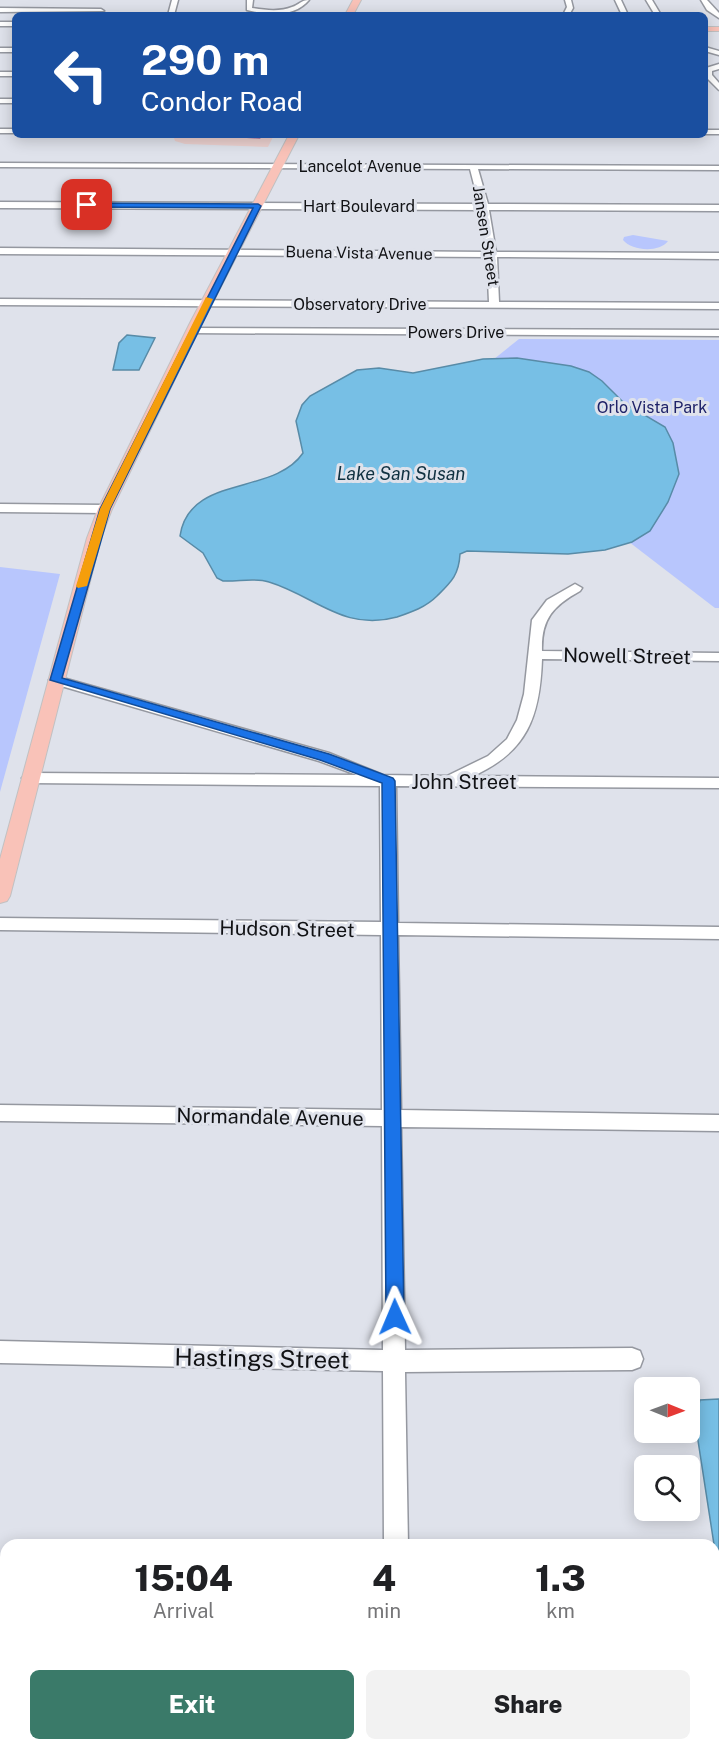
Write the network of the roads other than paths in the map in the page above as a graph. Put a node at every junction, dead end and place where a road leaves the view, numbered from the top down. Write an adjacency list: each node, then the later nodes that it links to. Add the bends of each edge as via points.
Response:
1 (250, 0): 2 (street, via 249,9 273,11 297,8)
2 (306, 0)
3 (704, 0): 6 (street, via 709,9)
4 (0, 10): 5 (street)
5 (67, 12)
6 (718, 13)
7 (719, 66): 8 (street, via 709,70 708,75)
8 (719, 88)
9 (292, 138): 11 (main road)
10 (0, 165): 11 (street, Lancelot Avenue)
11 (278, 165): 12 (street, Lancelot Avenue); 15 (main road)
12 (473, 167): 13 (street, Lancelot Avenue); 16 (street, Jansen Street)
13 (719, 168)
14 (0, 205): 15 (street, Hart Boulevard)
15 (258, 206): 16 (street, Hart Boulevard); 19 (main road)
16 (483, 207): 17 (street, Hart Boulevard); 20 (street, Jansen Street)
17 (719, 208)
18 (0, 251): 19 (street, Buena Vista Avenue)
19 (234, 251): 20 (street, Buena Vista Avenue); 23 (main road)
20 (490, 254): 21 (street, Buena Vista Avenue); 24 (street, Jansen Street)
21 (719, 256)
22 (0, 302): 23 (street, Observatory Drive)
23 (207, 303): 24 (street, Observatory Drive); 26 (main road)
24 (494, 305): 25 (street, Observatory Drive)
25 (719, 306)
26 (192, 331): 27 (street, Powers Drive); 29 (main road)
27 (719, 333)
28 (0, 508): 29 (street)
29 (105, 509): 33 (main road)
30 (575, 588): 31 (street, via 545,610 533,638)
31 (535, 655): 32 (street, Nowell Street); 38 (street, via 534,676 517,737 484,765)
32 (719, 657)
33 (56, 680): 34 (street); 35 (main road)
34 (324, 757): 36 (street); 37 (street)
35 (30, 778): 36 (street, John Street); 40 (main road)
36 (316, 780): 37 (street, John Street)
37 (388, 781): 38 (street, John Street); 42 (street)
38 (448, 782): 39 (street, John Street)
39 (719, 783)
40 (0, 896)
41 (0, 924): 42 (street, Hudson Street)
42 (390, 930): 43 (street, Hudson Street); 45 (street)
43 (719, 933)
44 (0, 1113): 45 (street, Normandale Avenue)
45 (392, 1119): 46 (street, Normandale Avenue); 49 (street)
46 (719, 1123)
47 (0, 1352): 49 (street, Hastings Street)
48 (632, 1359): 49 (street, Hastings Street)
49 (396, 1360): 50 (street)
50 (396, 1539)

